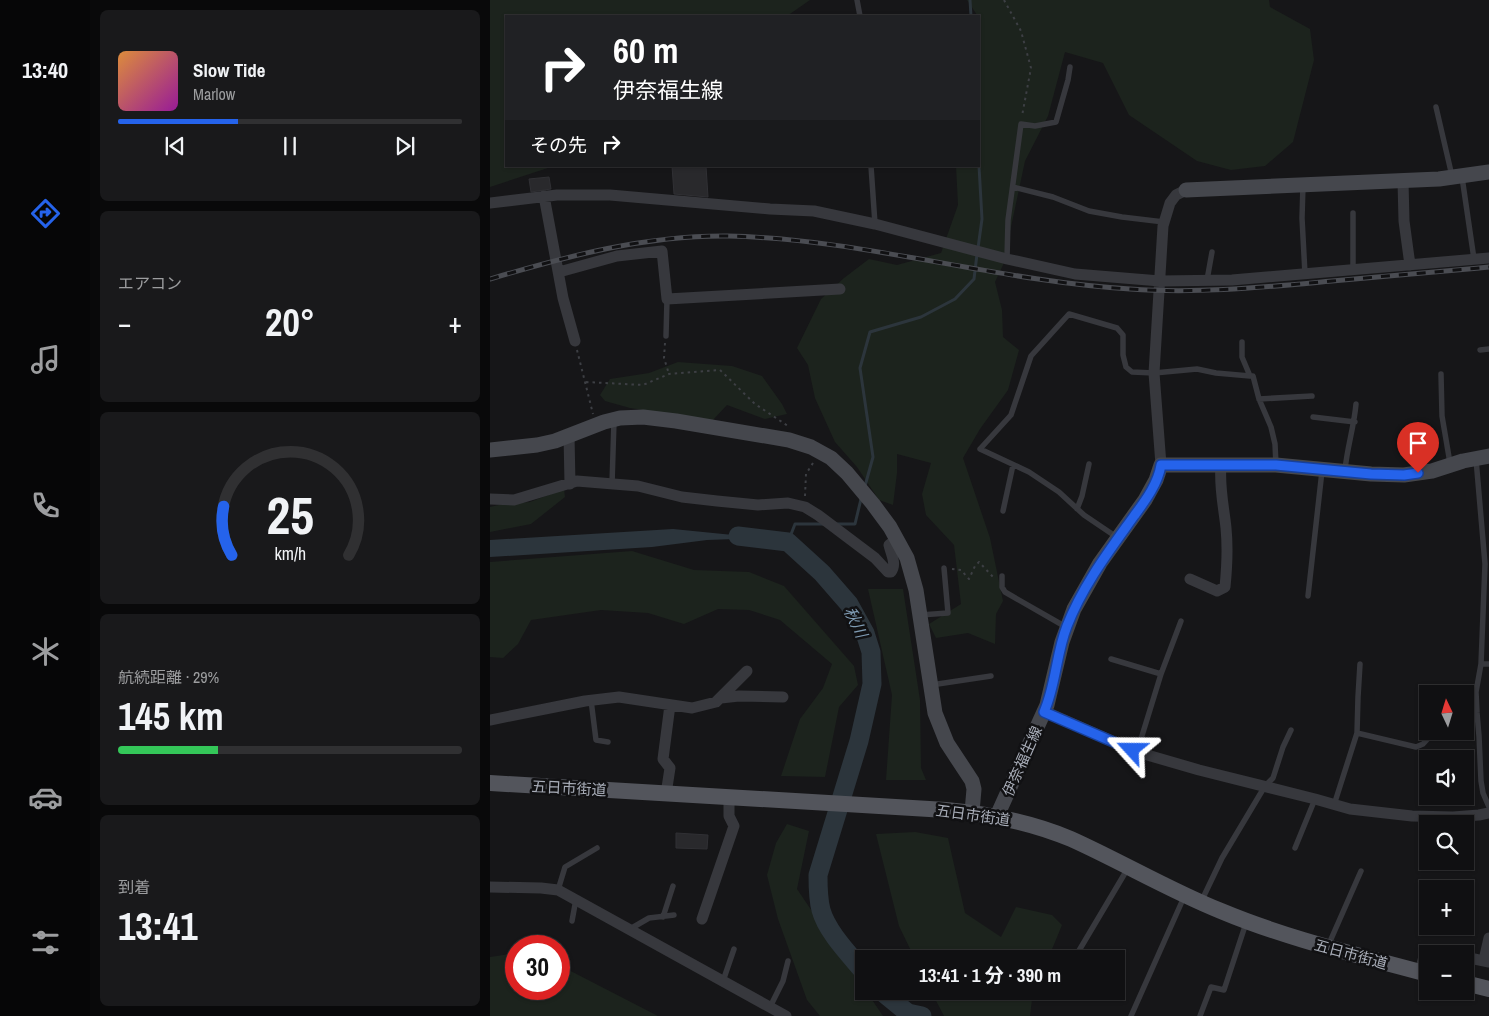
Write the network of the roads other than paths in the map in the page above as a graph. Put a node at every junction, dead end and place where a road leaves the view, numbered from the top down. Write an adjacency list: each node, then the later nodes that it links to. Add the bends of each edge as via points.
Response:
1 (857, 0): 2 (lane)
2 (860, 15)
3 (1070, 67): 10 (lane, via 1056,122 1035,126 1021,124)
4 (1436, 107): 7 (lane)
5 (871, 167): 16 (lane)
6 (1489, 172): 7 (street)
7 (1457, 178): 8 (street); 20 (lane)
8 (1403, 181): 9 (street); 21 (street)
9 (1304, 185): 11 (street); 24 (lane)
10 (1013, 187): 15 (lane, via 1053,197 1088,211); 19 (lane)
11 (1186, 190): 15 (street, via 1170,202)
12 (544, 196): 13 (street); 16 (street, via 610,195 814,211); 23 (street)
13 (490, 204)
14 (1353, 213): 22 (lane)
15 (1164, 222): 26 (street)
16 (875, 224): 19 (street)
17 (1212, 252): 25 (lane)
18 (1489, 258): 20 (street)
19 (1007, 259): 26 (street, via 1075,274)
20 (1474, 259): 21 (street)
21 (1410, 265): 22 (street)
22 (1353, 270): 24 (street)
23 (559, 272): 28 (street, via 617,256 662,250); 30 (street)
24 (1305, 274): 25 (street)
25 (1207, 280): 26 (street)
26 (1160, 281): 34 (street)
27 (840, 289): 28 (street)
28 (667, 299): 29 (lane)
29 (666, 336)
30 (575, 341)
31 (1242, 342): 36 (lane, via 1242,357)
32 (1489, 349): 33 (lane)
33 (1480, 350)
34 (1154, 373): 36 (lane, via 1197,369); 46 (lane, via 1132,372 1126,367 1123,335 1117,328 1069,314 1031,356 1011,415 980,449); 48 (street)
35 (1442, 374): 50 (lane, via 1442,416)
36 (1250, 376): 38 (lane, via 1253,376)
37 (1312, 396): 38 (lane)
38 (1259, 399): 49 (lane, via 1271,427)
39 (1356, 404): 42 (lane)
40 (1313, 417): 42 (lane)
41 (614, 419): 43 (street); 55 (lane); 59 (street, via 664,419 795,441 819,450 840,466 864,492)
42 (1355, 422): 53 (lane)
43 (569, 435): 44 (street, via 537,445); 54 (street)
44 (490, 450)
45 (1483, 457): 50 (street); 70 (lane)
46 (1013, 464): 57 (lane, via 1059,492); 58 (lane)
47 (1089, 464): 57 (lane)
48 (1161, 465): 51 (street); 60 (street, 伊奈福生線, via 1149,494)
49 (1276, 465): 51 (street); 52 (street)
50 (1450, 465): 53 (street, via 1404,475)
51 (1221, 466): 63 (street, via 1228,560 1225,587 1217,591)
52 (1322, 469): 53 (street); 64 (lane)
53 (1345, 470)
54 (570, 484): 55 (street, via 577,481); 56 (street, via 514,500)
55 (612, 484): 59 (street, via 717,502 805,506 875,558 888,572 894,565 889,545)
56 (490, 499)
57 (1077, 509): 60 (lane)
58 (1003, 511)
59 (897, 539): 65 (street, via 913,575)
60 (1118, 539): 67 (street, 伊奈福生線, via 1086,587)
61 (944, 568): 65 (lane, via 948,613)
62 (1002, 579): 67 (lane, via 1005,592)
63 (1190, 579)
64 (1308, 596)
65 (920, 615): 75 (street)
66 (1181, 621): 73 (lane)
67 (1066, 627): 80 (street, 伊奈福生線)
68 (1111, 659): 73 (lane)
69 (1360, 664): 85 (lane)
70 (1481, 664): 71 (lane); 81 (lane, via 1476,692)
71 (1489, 664)
72 (747, 671): 77 (street)
73 (1161, 674): 88 (lane)
74 (991, 676): 75 (lane)
75 (931, 685): 96 (street, via 941,730 973,784)
76 (783, 697): 77 (street)
77 (721, 698): 79 (street, via 692,708)
78 (592, 700): 79 (street, via 619,697); 83 (street); 87 (lane, via 596,740)
79 (670, 705): 91 (street, via 663,759 670,768)
80 (1044, 712): 88 (street); 98 (street, 伊奈福生線)
81 (1477, 713): 82 (lane); 95 (lane, via 1481,781)
82 (1474, 714)
83 (490, 720)
84 (1292, 730): 90 (lane, via 1273,778)
85 (1357, 733): 86 (lane, via 1416,747); 94 (lane)
86 (1427, 740)
87 (608, 742)
88 (1137, 752): 90 (street)
89 (490, 783): 91 (main road, 五日市街道)
90 (1265, 786): 93 (street); 108 (lane, via 1222,858)
91 (666, 794): 92 (main road, 五日市街道)
92 (729, 797): 96 (main road, 五日市街道); 111 (street, via 729,816 734,826)
93 (1315, 798): 94 (street); 100 (lane)
94 (1334, 805): 97 (street, via 1412,816 1453,817)
95 (1489, 807)
96 (972, 812): 98 (main road, 五日市街道)
97 (1489, 813)
98 (997, 816): 101 (main road, 五日市街道, via 1044,829)
99 (597, 848): 105 (lane, via 565,867)
100 (1295, 848)
101 (1128, 868): 106 (main road, 五日市街道); 118 (lane)
102 (1361, 871): 116 (lane)
103 (673, 886): 110 (lane)
104 (490, 887): 105 (street)
105 (558, 890): 107 (street)
106 (1184, 896): 108 (main road, 五日市街道); 127 (lane)
107 (576, 899): 112 (lane); 114 (street)
108 (1200, 903): 113 (main road, 五日市街道)
109 (674, 916): 110 (lane)
110 (663, 917): 114 (lane, via 649,918)
111 (702, 919)
112 (572, 921)
113 (1247, 922): 116 (main road, 五日市街道); 128 (lane, via 1224,990 1211,987)
114 (630, 929): 122 (street)
115 (1489, 938): 120 (street)
116 (1327, 948): 121 (main road, 五日市街道)
117 (734, 949): 122 (lane)
118 (1079, 950)
119 (788, 961): 125 (lane, via 783,981)
120 (1486, 961)
121 (1419, 972)
122 (723, 981): 125 (street)
123 (1474, 985): 124 (main road)
124 (1489, 989)
125 (770, 1007): 126 (street)
126 (786, 1016)
127 (1131, 1016)
128 (1200, 1016)

